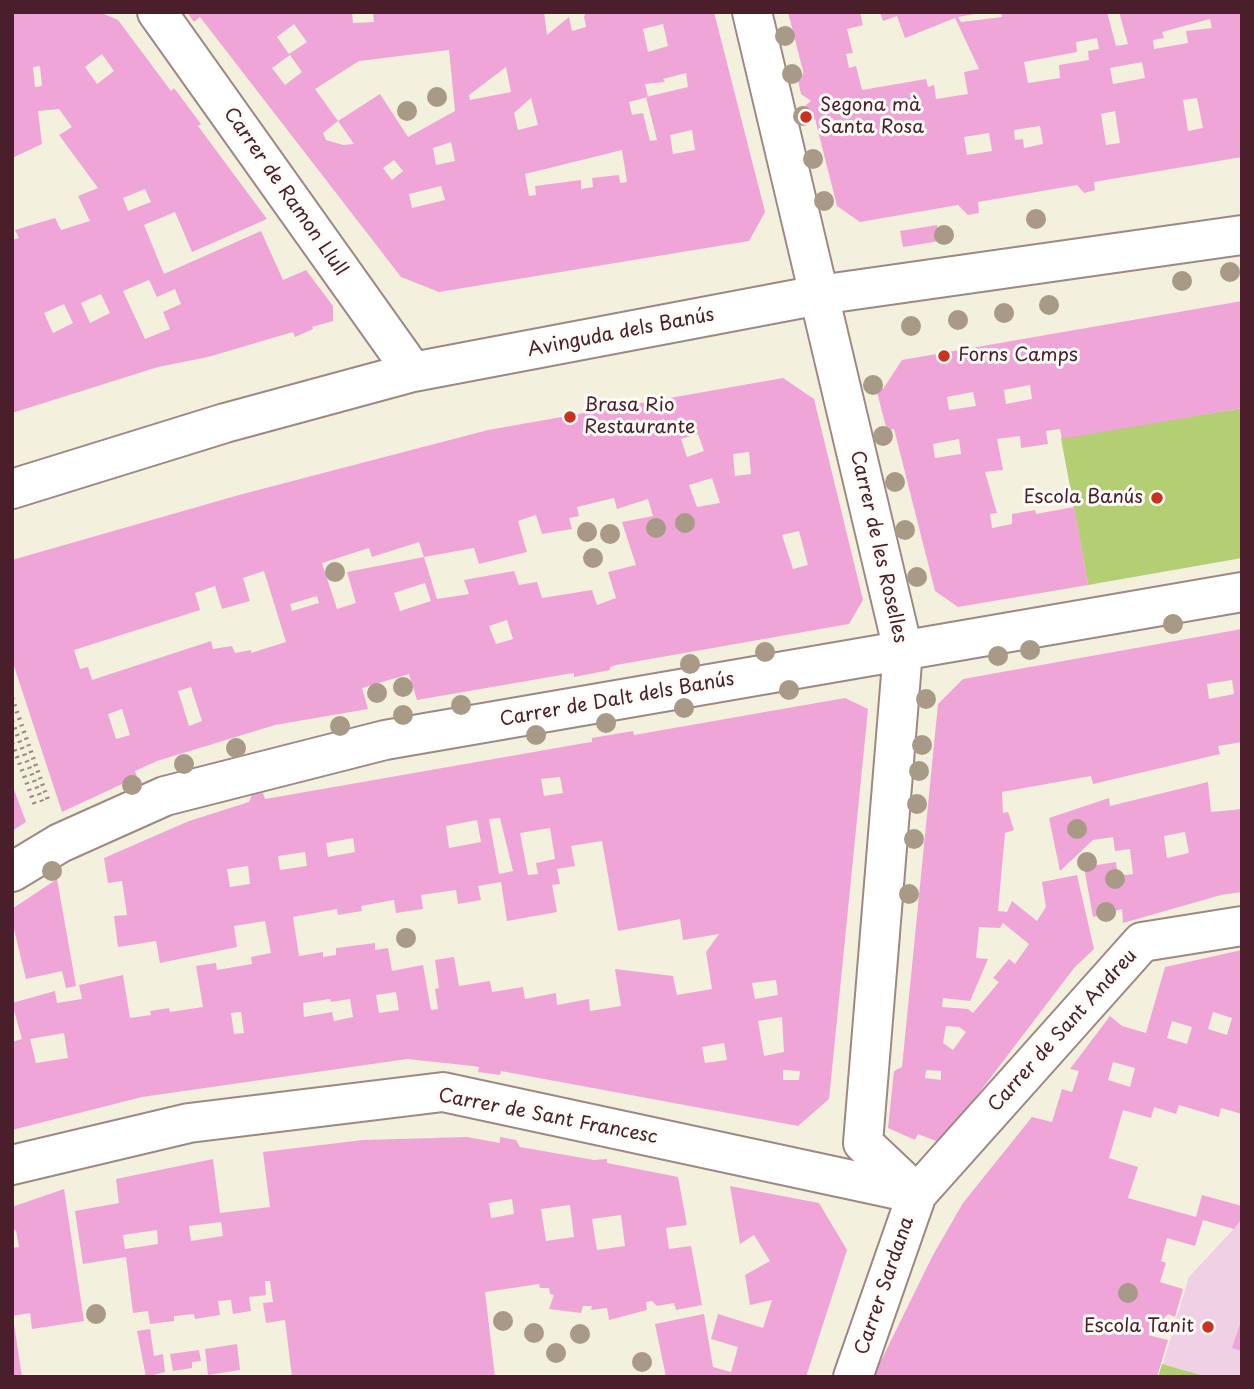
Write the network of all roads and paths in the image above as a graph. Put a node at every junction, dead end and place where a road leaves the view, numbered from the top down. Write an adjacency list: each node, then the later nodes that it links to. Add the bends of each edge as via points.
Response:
1 (157, 12): 5 (street, Carrer de Ramon Llull)
2 (752, 12): 4 (street, Carrer de les Roselles)
3 (1242, 234): 4 (street, Avinguda dels Banús)
4 (819, 295): 5 (street, Avinguda dels Banús); 8 (street, Carrer de les Roselles)
5 (413, 372): 6 (street, Avinguda dels Banús, via 225,423)
6 (12, 489)
7 (1242, 592): 8 (street, Carrer de Dalt dels Banús)
8 (903, 650): 13 (street, Carrer de Dalt dels Banús, via 385,740 164,796 60,843); 16 (street, Carrer de les Roselles, via 863,1143)
9 (12, 698): 12 (path, via 50,805)
10 (12, 721): 12 (path)
11 (12, 743): 12 (path, via 37,810)
12 (44, 808)
13 (12, 872)
14 (1242, 926): 16 (street, Carrer de Sant Andreu, via 1142,942)
15 (12, 1165): 16 (street, Carrer de Sant Francesc, via 189,1123 443,1092)
16 (917, 1195): 17 (street, Carrer Sardana)
17 (853, 1377)

